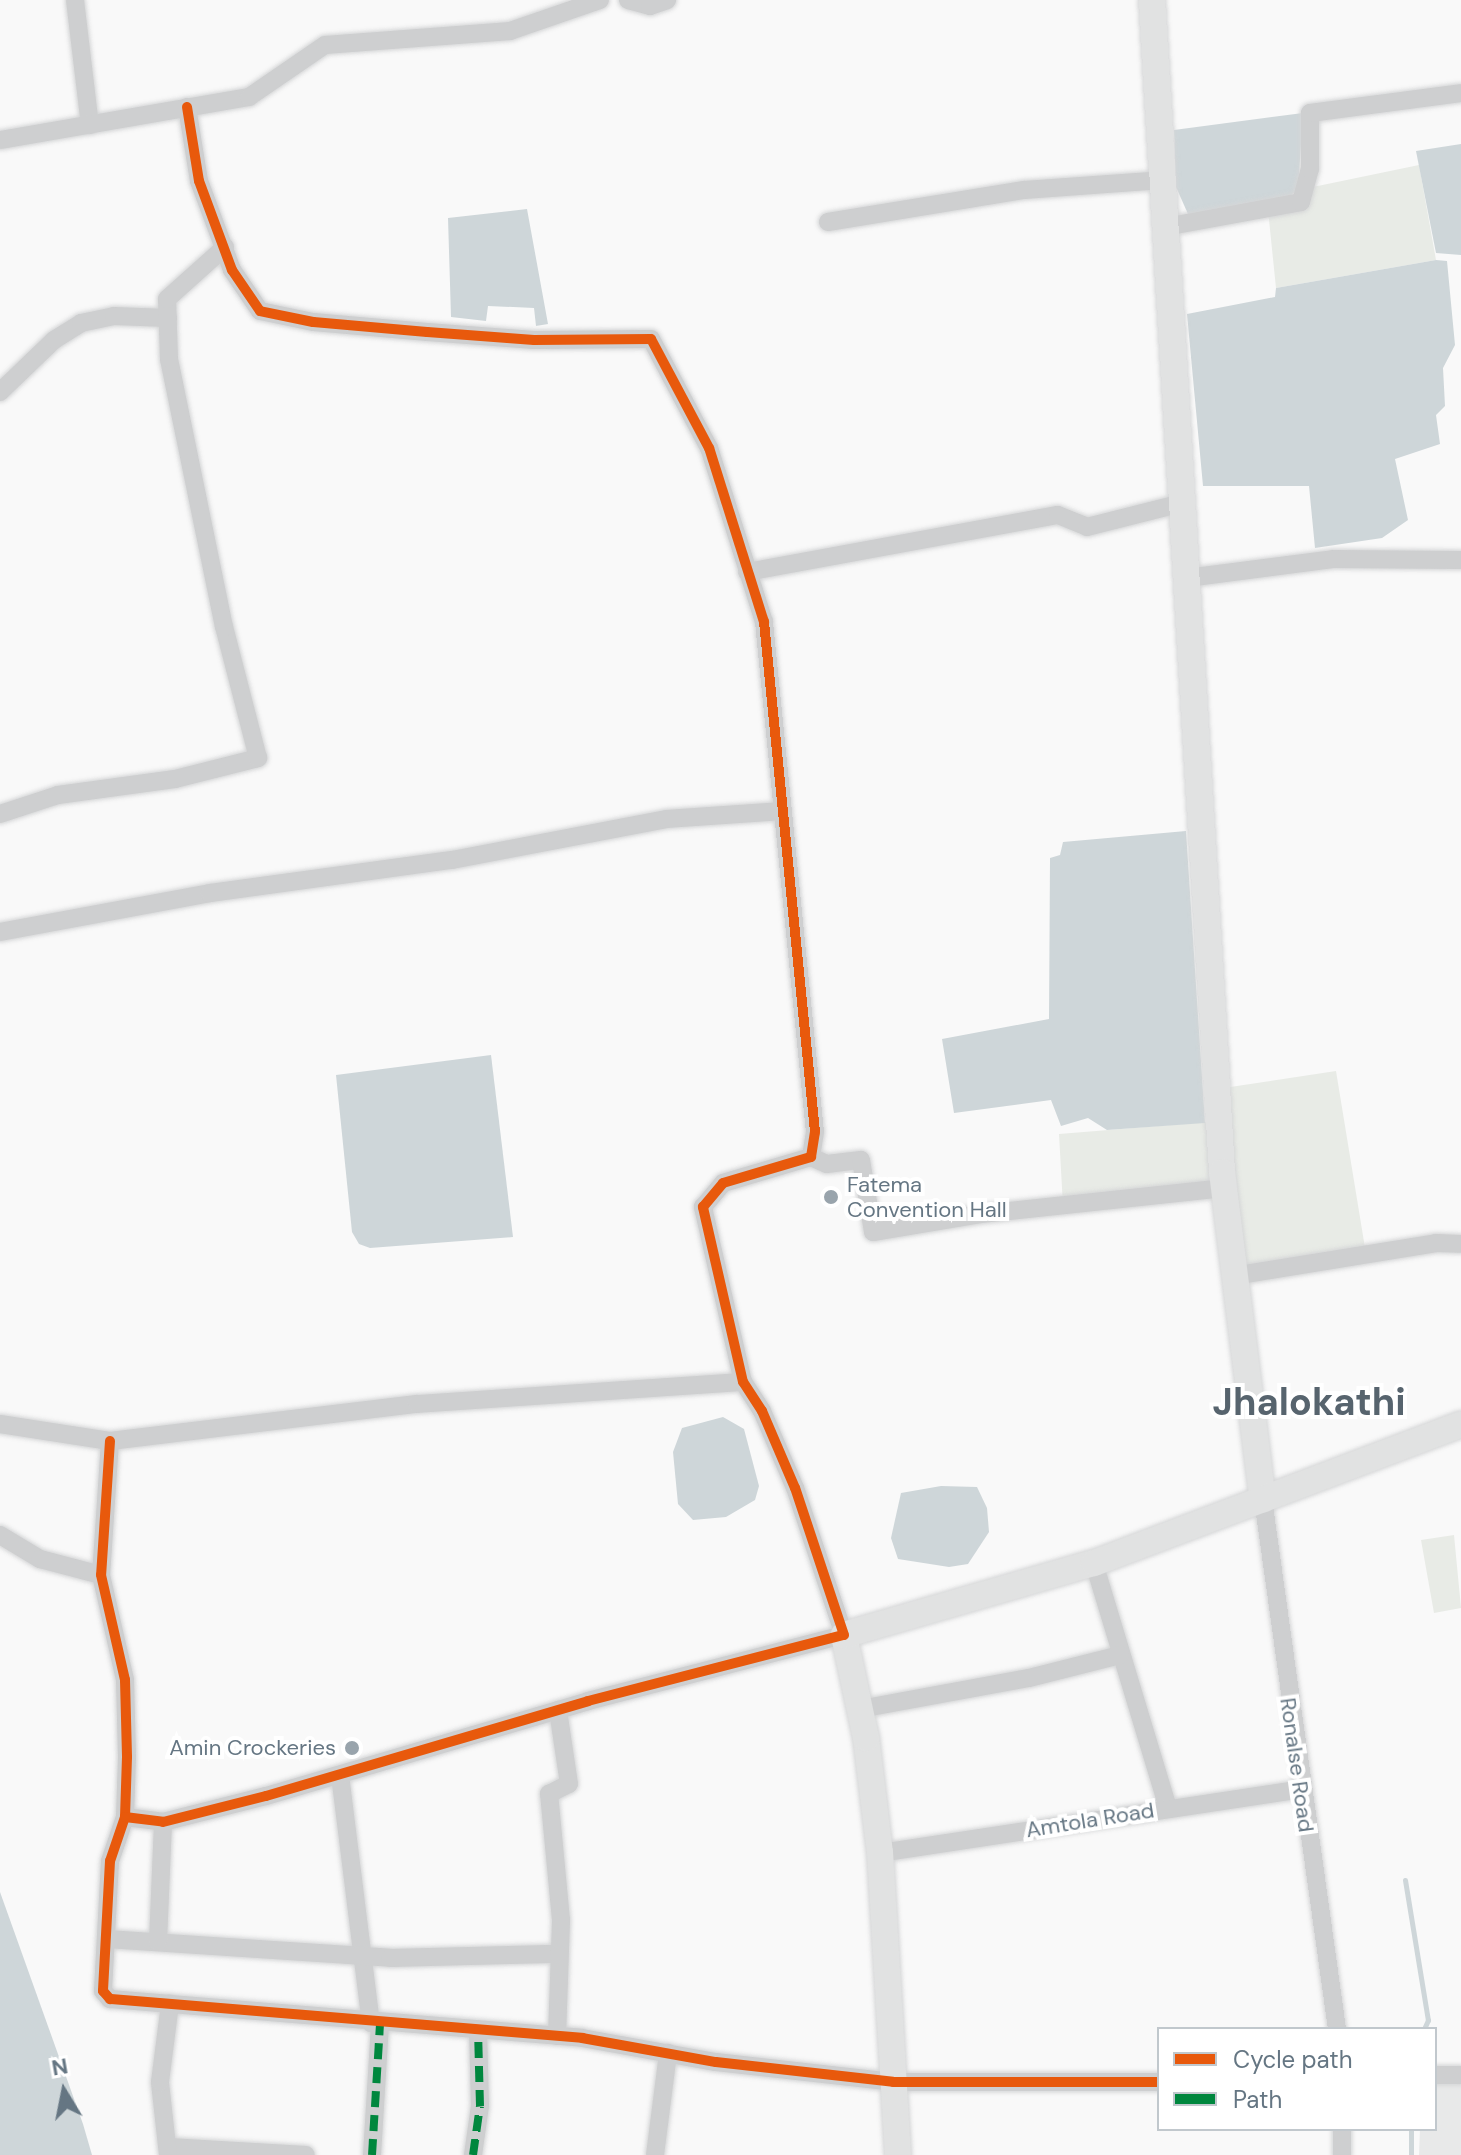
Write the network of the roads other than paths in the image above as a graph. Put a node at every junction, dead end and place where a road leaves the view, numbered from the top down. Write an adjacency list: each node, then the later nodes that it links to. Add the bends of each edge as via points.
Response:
1 (75, 0): 8 (street)
2 (600, 0): 7 (street, via 510,31 325,45 249,97)
3 (628, 0): 4 (street, via 650,6)
4 (667, 0)
5 (1152, 0): 10 (main road)
6 (1461, 93): 12 (street, via 1310,113 1310,169 1301,202)
7 (187, 107): 8 (street); 13 (street, via 199,181)
8 (90, 125): 9 (street)
9 (0, 140)
10 (1162, 180): 11 (street, via 1024,190); 12 (main road)
11 (828, 222)
12 (1165, 227): 16 (main road)
13 (225, 247): 14 (street, via 167,299); 18 (street, via 232,270 260,311 313,322 534,340 651,339 709,448)
14 (168, 318): 15 (street, via 114,316 81,323 54,340); 21 (street, via 169,359 258,758 175,779 58,795)
15 (0, 392)
16 (1182, 503): 18 (street, via 1087,527 1058,515); 19 (main road)
17 (1461, 560): 19 (street, via 1333,559)
18 (747, 572): 20 (street, via 764,622)
19 (1187, 578): 24 (main road)
20 (783, 811): 22 (street, via 666,819 452,860 210,893); 23 (street, via 815,1132)
21 (0, 814)
22 (0, 932)
23 (811, 1157): 24 (street, via 827,1164 861,1160 873,1232 981,1214); 27 (street, via 723,1183 703,1207)
24 (1225, 1188): 26 (main road)
25 (1461, 1244): 26 (street, via 1436,1243)
26 (1233, 1276): 31 (main road)
27 (743, 1382): 30 (street, via 417,1404); 35 (street, via 762,1411 795,1488)
28 (0, 1424): 30 (street)
29 (1461, 1424): 31 (main road)
30 (110, 1441): 34 (street)
31 (1263, 1499): 33 (main road); 40 (street, Ronalse Road)
32 (0, 1535): 34 (street, via 40,1559)
33 (1094, 1563): 35 (main road); 36 (street)
34 (101, 1575): 42 (street, via 125,1680)
35 (844, 1635): 37 (main road); 38 (street)
36 (1120, 1655): 37 (street, via 1029,1678); 41 (street)
37 (860, 1709): 44 (main road)
38 (558, 1710): 39 (street); 47 (street, via 569,1784 549,1794)
39 (340, 1775): 43 (street); 48 (street)
40 (1301, 1789): 41 (street, Amtola Road); 51 (street, Ronalse Road)
41 (1168, 1808): 44 (street, Amtola Road)
42 (125, 1817): 43 (street); 45 (street, via 110,1861)
43 (163, 1822): 46 (street)
44 (880, 1853): 57 (main road)
45 (107, 1939): 46 (street); 49 (street, via 105,1996)
46 (158, 1942): 48 (street)
47 (559, 1954): 48 (street); 53 (street)
48 (366, 1956): 50 (street)
49 (170, 2004): 50 (street); 60 (street, via 160,2082)
50 (375, 2023): 52 (street); 63 (street)
51 (1337, 2027)
52 (478, 2030): 53 (street); 64 (street, via 480,2106)
53 (557, 2036): 54 (street)
54 (668, 2053): 57 (street); 65 (street)
55 (1437, 2075): 56 (street)
56 (1461, 2075)
57 (893, 2082): 58 (street); 66 (main road)
58 (1157, 2082)
59 (1342, 2131): 67 (street)
60 (169, 2151): 61 (street)
61 (254, 2152): 62 (street)
62 (306, 2155)
63 (372, 2155)
64 (473, 2155)
65 (655, 2155)
66 (898, 2155)
67 (1342, 2155)

